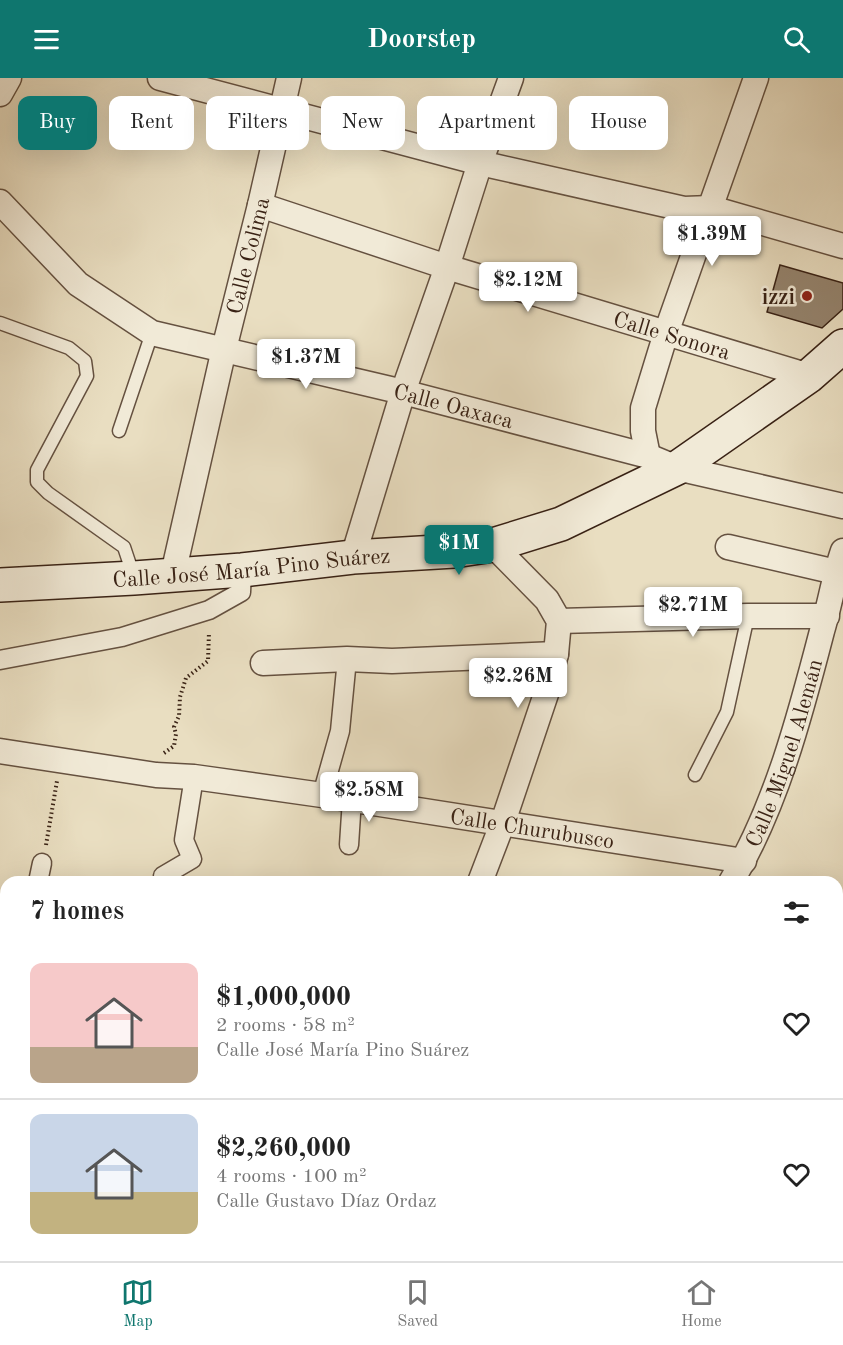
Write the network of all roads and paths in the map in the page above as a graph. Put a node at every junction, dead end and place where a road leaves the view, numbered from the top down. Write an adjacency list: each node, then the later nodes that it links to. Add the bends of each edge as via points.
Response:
1 (9, 78): 6 (street)
2 (160, 78): 7 (street)
3 (289, 78): 8 (street, Calle Colima)
4 (511, 78): 11 (street)
5 (756, 78): 14 (street)
6 (0, 94)
7 (228, 96)
8 (284, 96)
9 (309, 117): 11 (street)
10 (272, 150): 13 (street, Calle Colima)
11 (480, 163): 14 (street); 17 (street)
12 (0, 202): 19 (street, Calle Oaxaca, via 78,284)
13 (260, 205): 17 (street, Calle Sonora); 22 (street, Calle Colima)
14 (708, 216): 15 (street); 16 (street); 20 (street)
15 (843, 246)
16 (843, 263)
17 (447, 267): 20 (street, Calle Sonora); 24 (street)
18 (0, 323): 35 (lane, via 69,348 85,362 87,376 38,470 37,482 124,547)
19 (152, 333): 22 (street, Calle Oaxaca); 25 (lane)
20 (666, 333): 23 (street, Calle Sonora); 26 (street, via 643,408)
21 (843, 346): 23 (main road, Calle José María Pino Suárez)
22 (224, 349): 24 (street, Calle Oaxaca); 34 (street, Calle Colima)
23 (809, 376): 27 (main road, Calle José María Pino Suárez)
24 (403, 392): 26 (street, Calle Oaxaca); 31 (street)
25 (119, 431)
26 (648, 456): 27 (street, Calle Oaxaca)
27 (677, 468): 28 (street, Calle Oaxaca); 29 (main road, Calle José María Pino Suárez, via 561,524)
28 (843, 506)
29 (494, 545): 31 (main road, Calle José María Pino Suárez); 40 (street, via 547,600)
30 (728, 547): 32 (street)
31 (353, 557): 33 (main road, Calle José María Pino Suárez)
32 (839, 561): 39 (street, Calle Miguel Alemán)
33 (242, 570): 34 (main road, Calle José María Pino Suárez); 37 (street, via 241,592)
34 (172, 574): 35 (main road, Calle José María Pino Suárez)
35 (134, 578): 36 (main road, Calle José María Pino Suárez)
36 (0, 585)
37 (209, 610): 43 (street, via 122,637); 47 (path, via 208,660 186,678 174,727 174,746 164,752)
38 (747, 616): 39 (street); 40 (street); 48 (lane, via 727,712)
39 (826, 616): 54 (street, Calle Miguel Alemán, via 802,705 765,816)
40 (559, 621): 41 (street)
41 (556, 654): 42 (street, via 392,661); 52 (street)
42 (347, 659): 44 (street); 50 (street, via 340,731)
43 (0, 660)
44 (263, 663)
45 (0, 751): 46 (street, Calle Churubusco)
46 (60, 760): 47 (street, Calle Churubusco); 55 (path)
47 (156, 775): 49 (street, Calle Churubusco)
48 (695, 775)
49 (194, 777): 50 (street, Calle Churubusco); 57 (street, via 184,840 192,859)
50 (322, 795): 51 (street, Calle Churubusco)
51 (352, 799): 52 (street, Calle Churubusco); 53 (street)
52 (503, 822): 54 (street, Calle Churubusco); 58 (street)
53 (349, 845)
54 (744, 861): 59 (street, Calle Miguel Alemán)
55 (42, 863): 56 (street)
56 (39, 876)
57 (163, 876)
58 (482, 876)
59 (735, 876)

